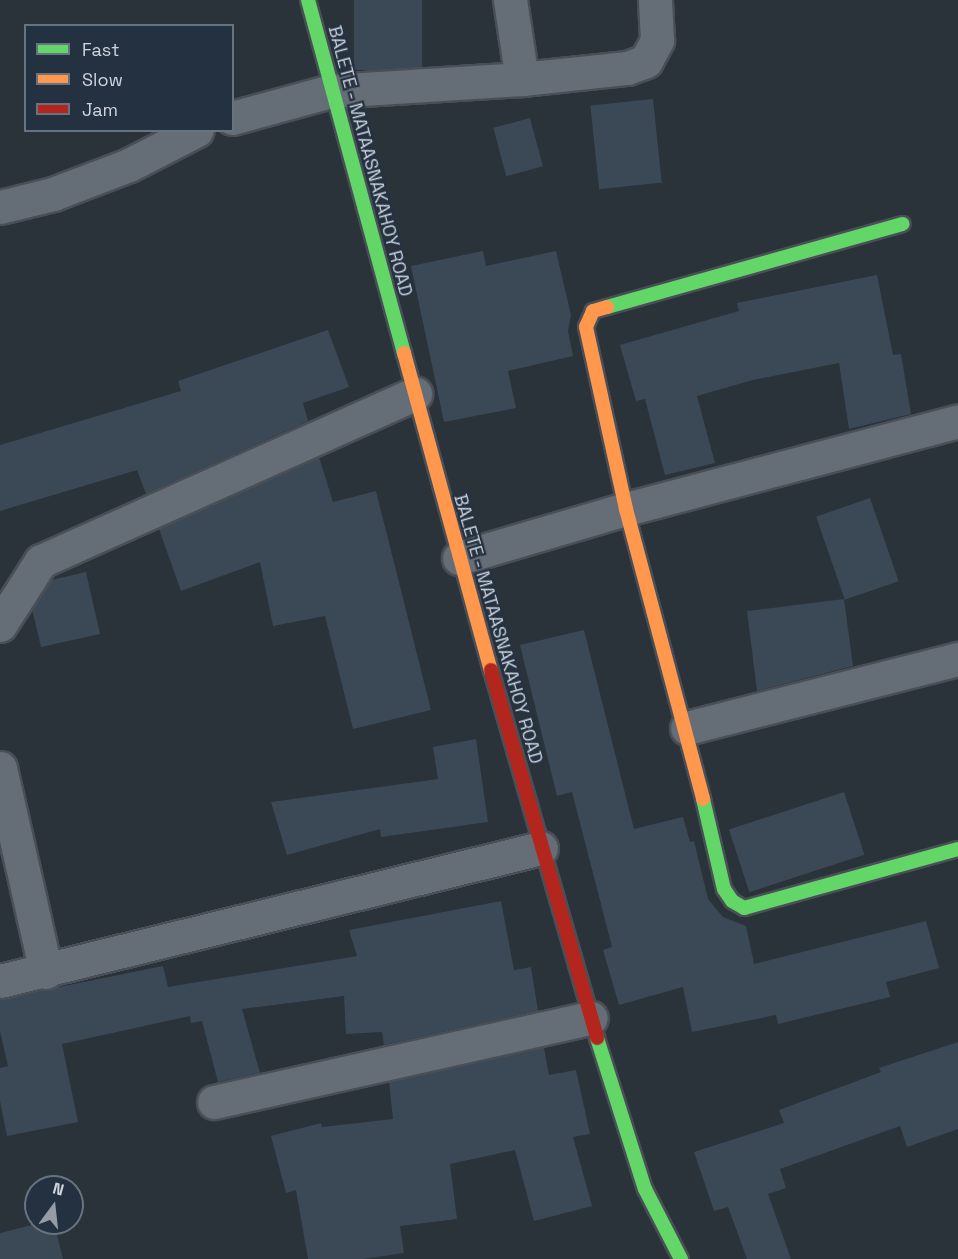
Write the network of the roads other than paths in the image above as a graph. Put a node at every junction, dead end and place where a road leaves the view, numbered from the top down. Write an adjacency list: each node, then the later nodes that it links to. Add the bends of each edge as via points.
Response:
1 (308, 0): 5 (main road, BALETE - MATAASNAKAHOY ROAD)
2 (510, 0): 4 (street)
3 (655, 0): 4 (street, via 657,40 646,61 627,68)
4 (522, 79): 5 (street)
5 (332, 91): 6 (street); 10 (main road, BALETE - MATAASNAKAHOY ROAD)
6 (234, 117)
7 (193, 132): 8 (street, via 129,165 53,194)
8 (0, 207)
9 (903, 224): 12 (main road, via 593,311 586,327)
10 (415, 394): 13 (main road, BALETE - MATAASNAKAHOY ROAD); 14 (street, via 41,561)
11 (958, 421): 12 (street)
12 (626, 508): 13 (street); 16 (main road)
13 (459, 558): 19 (main road, BALETE - MATAASNAKAHOY ROAD)
14 (0, 626)
15 (958, 659): 16 (street)
16 (687, 728): 20 (main road, via 724,890 744,908)
17 (0, 768): 18 (street)
18 (4, 809): 21 (street)
19 (541, 848): 21 (street); 23 (main road, BALETE - MATAASNAKAHOY ROAD)
20 (958, 849)
21 (46, 972): 22 (street)
22 (0, 981)
23 (591, 1018): 24 (street); 25 (main road, BALETE - MATAASNAKAHOY ROAD, via 645,1189)
24 (214, 1102)
25 (681, 1259)

